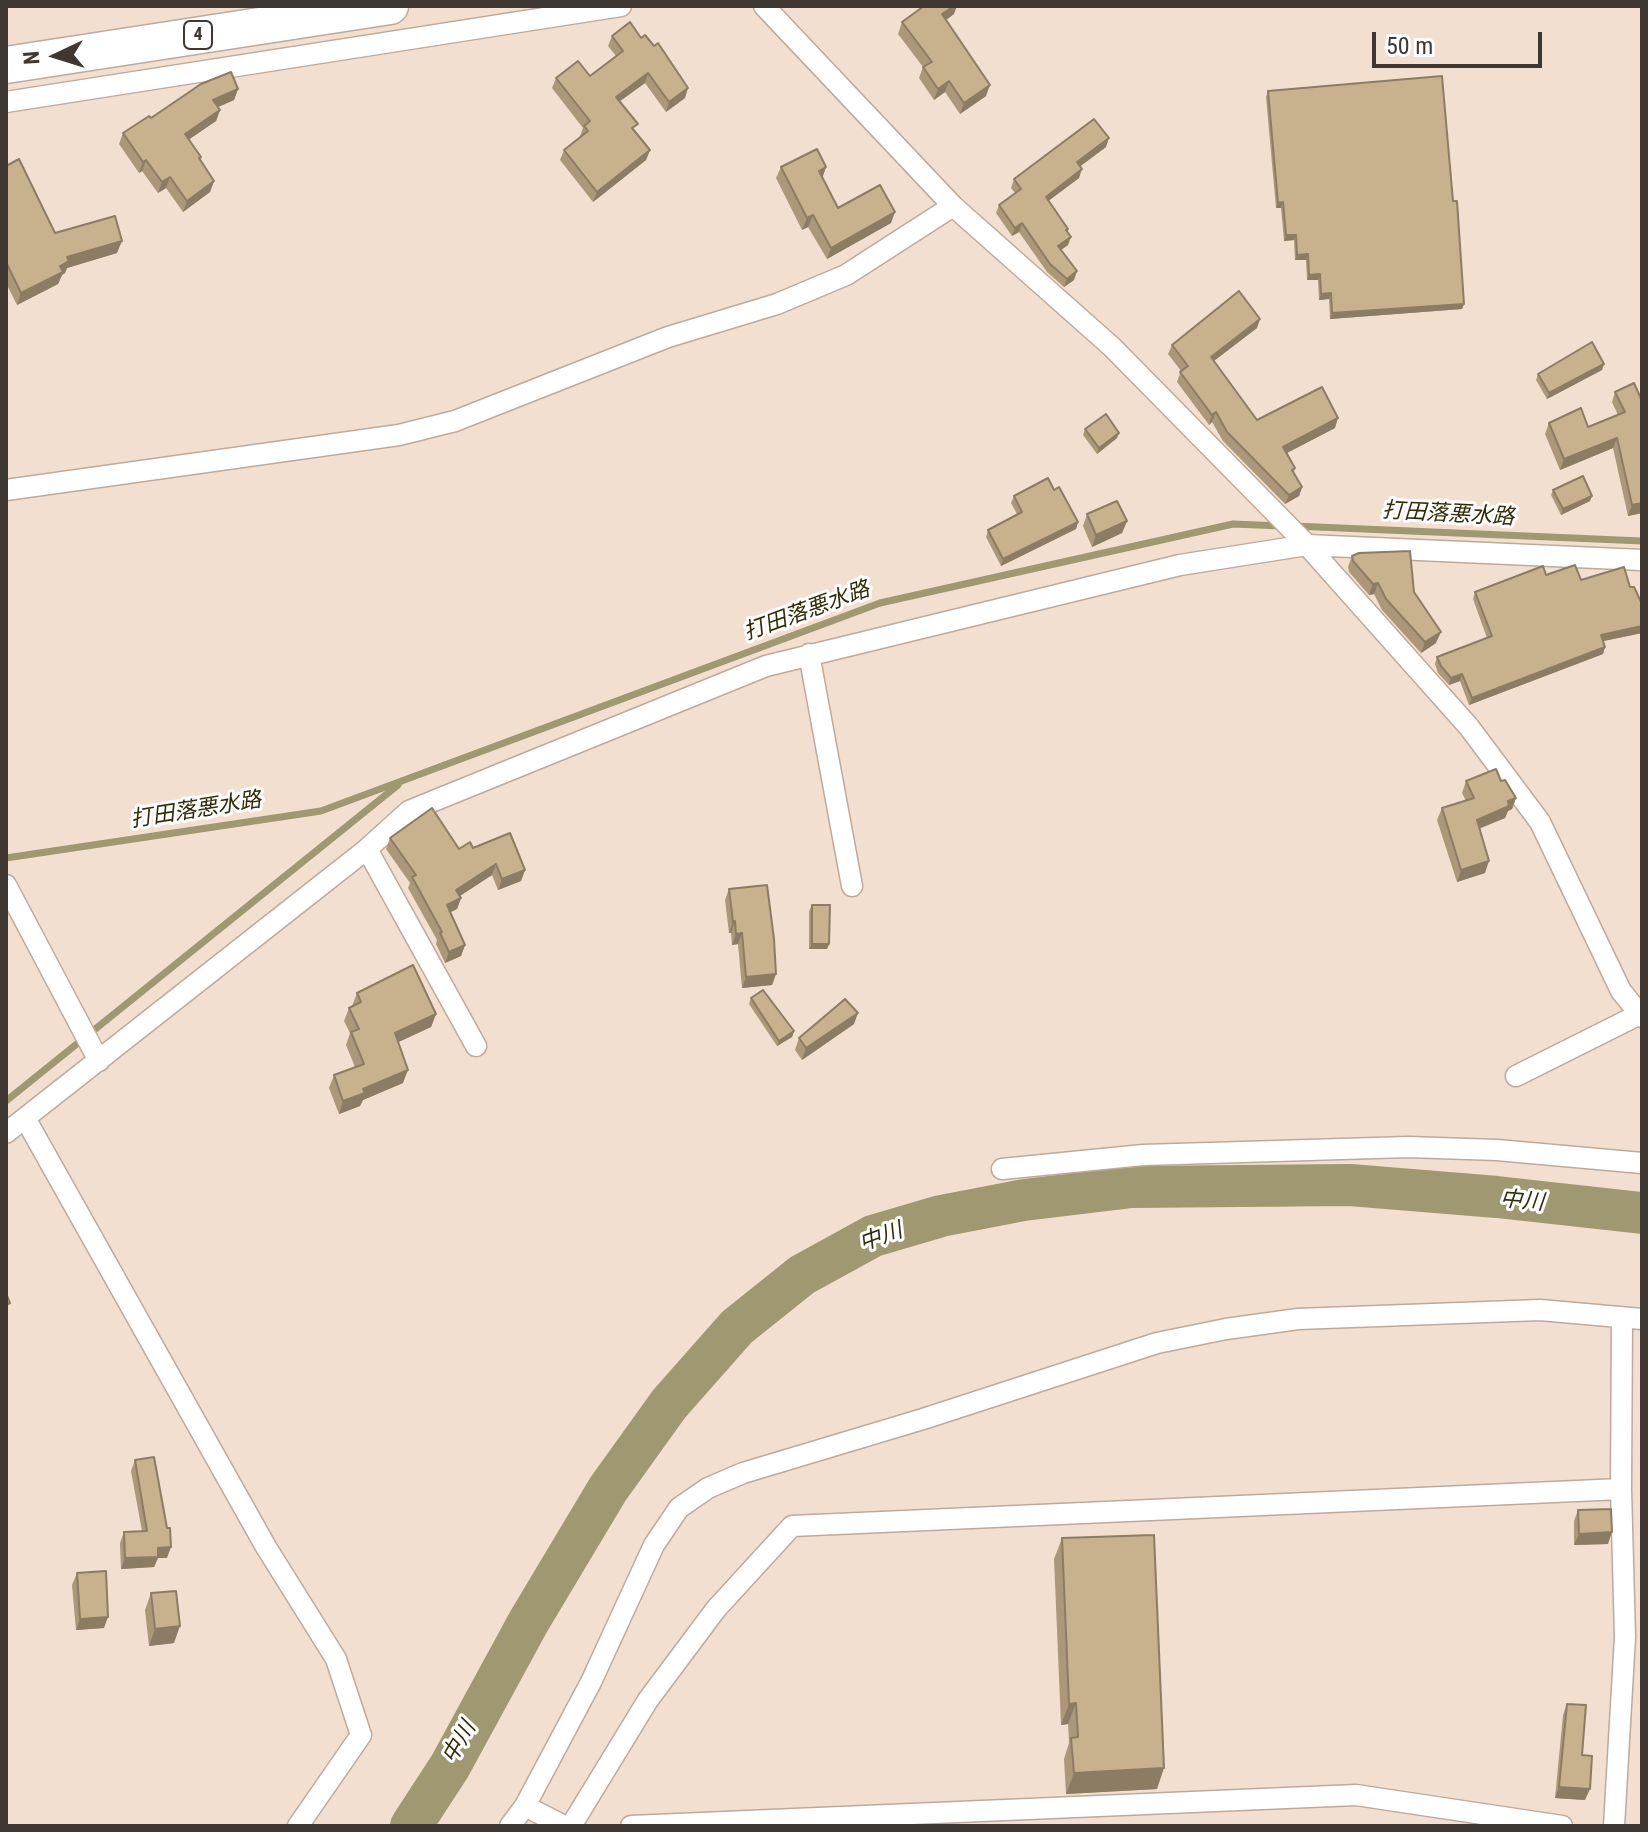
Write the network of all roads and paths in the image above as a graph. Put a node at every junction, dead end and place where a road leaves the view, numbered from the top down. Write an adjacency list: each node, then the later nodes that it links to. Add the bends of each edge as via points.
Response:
1 (390, 6): 4 (highway, 4)
2 (621, 6): 5 (street)
3 (764, 6): 6 (street)
4 (6, 65)
5 (6, 102)
6 (953, 206): 7 (street, via 846,275 777,304 668,337 455,421 399,435); 8 (street, via 1112,347)
7 (6, 490)
8 (1307, 545): 9 (street); 10 (street, via 1180,565); 14 (street, via 1469,727 1540,822 1621,991)
9 (1642, 560)
10 (809, 654): 11 (street, via 766,666 409,811); 13 (street)
11 (367, 849): 15 (street); 16 (street)
12 (6, 885): 16 (street)
13 (852, 886)
14 (1641, 1015): 17 (street)
15 (476, 1046)
16 (99, 1061): 18 (street)
17 (1516, 1076)
18 (25, 1118): 19 (street); 25 (street, via 266,1547 336,1659 361,1735)
19 (6, 1133)
20 (1642, 1163): 21 (street, via 1408,1147 1143,1155)
21 (1002, 1169)
22 (1632, 1319): 23 (street); 24 (street, via 1540,1310 1298,1319 1226,1329 1157,1343 708,1488 679,1508 654,1545 591,1682)
23 (1621, 1489): 28 (street, via 792,1526 716,1609 648,1700); 31 (street, via 1625,1637)
24 (525, 1806): 26 (street); 27 (street)
25 (298, 1826)
26 (510, 1826)
27 (564, 1826)
28 (571, 1826)
29 (631, 1826): 30 (street, via 1356,1795)
30 (1562, 1826)
31 (1614, 1826)

